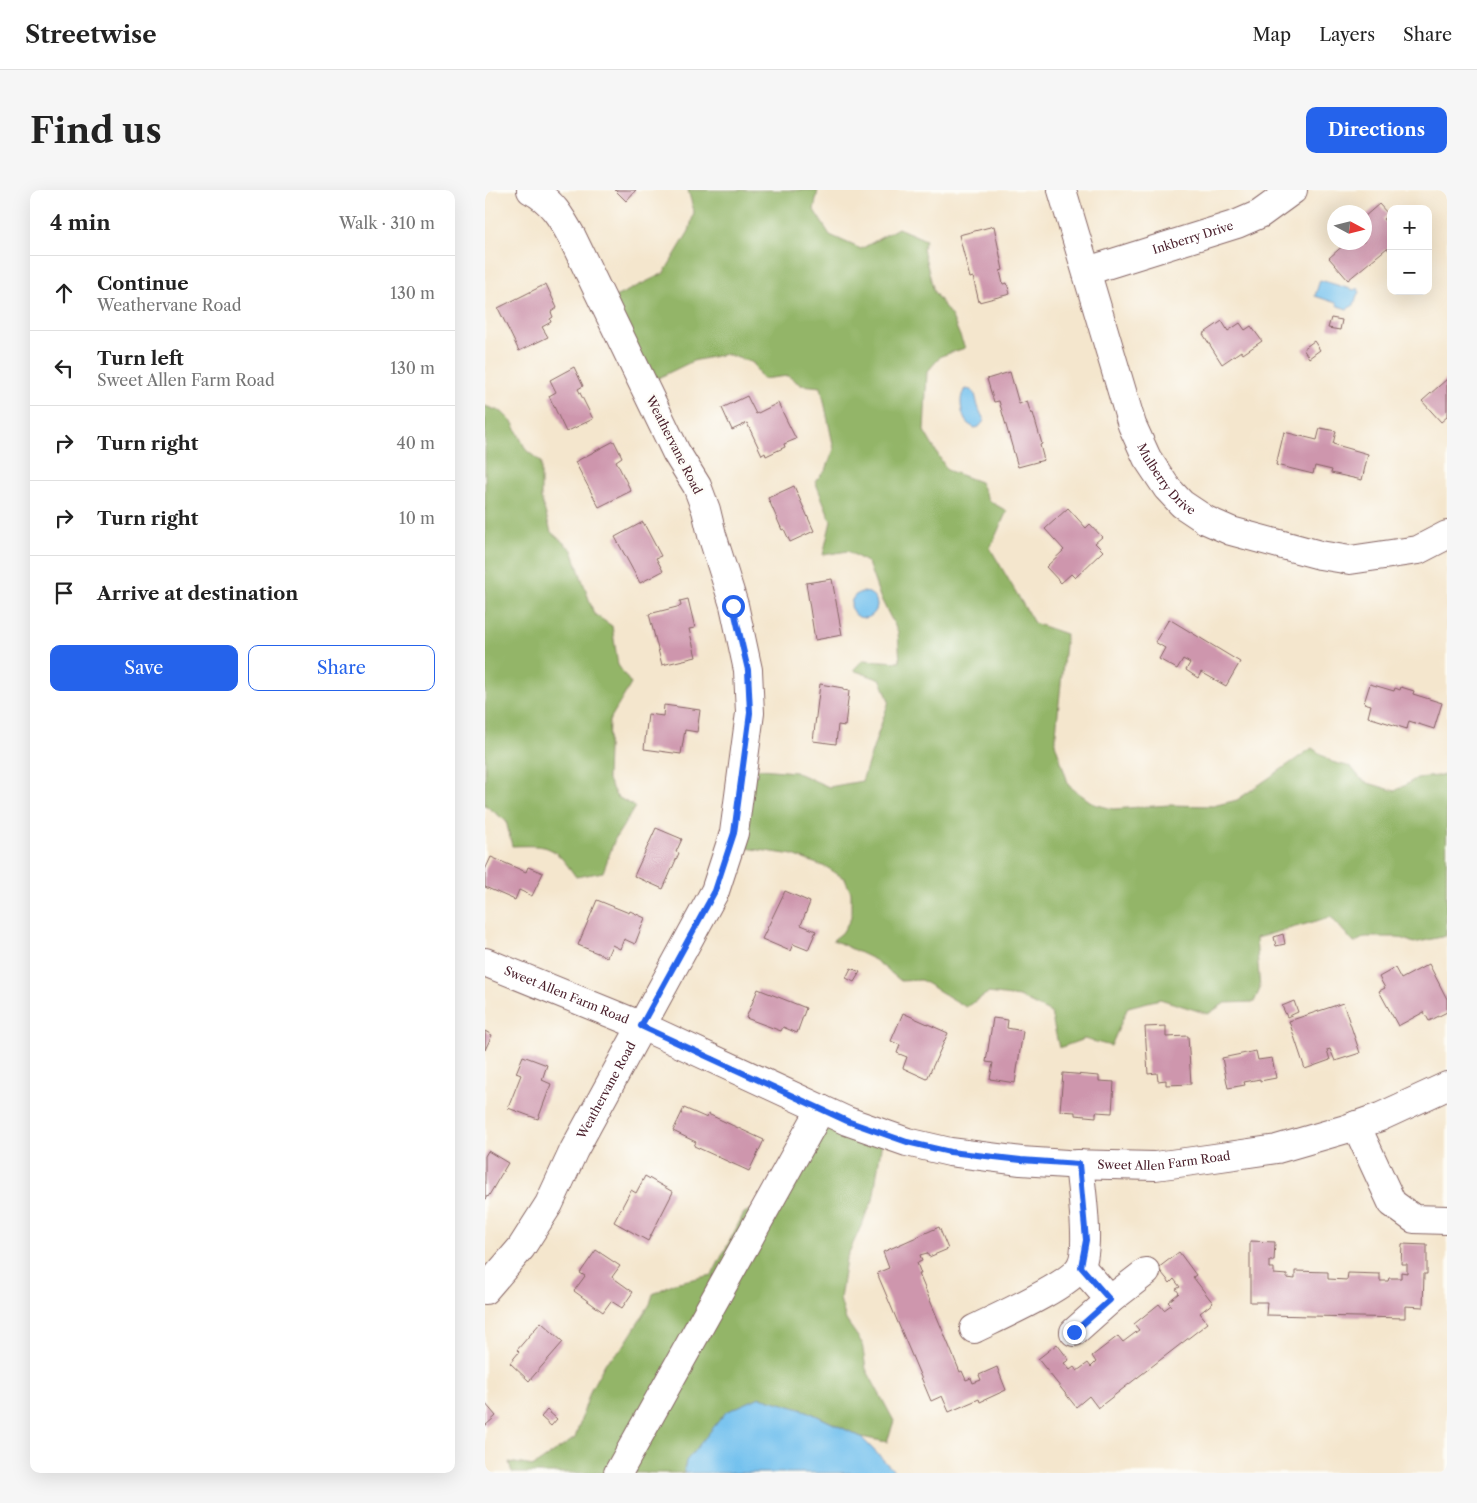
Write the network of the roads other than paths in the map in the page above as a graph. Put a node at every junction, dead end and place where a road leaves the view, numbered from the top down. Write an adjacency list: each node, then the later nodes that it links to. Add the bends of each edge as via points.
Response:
1 (531, 190): 7 (street, Weathervane Road, via 559,213 676,452 697,486 733,606 748,670 750,713 739,806 728,852 715,891)
2 (1062, 190): 4 (street, Mulberry Drive)
3 (1293, 190): 4 (street, Inkberry Drive, via 1260,214 1237,224)
4 (1087, 271): 5 (street, Mulberry Drive, via 1132,425 1147,458 1182,504 1231,532 1350,560 1418,550)
5 (1447, 535)
6 (485, 962): 7 (street, Sweet Allen Farm Road)
7 (641, 1026): 9 (street, Sweet Allen Farm Road); 15 (street, Weathervane Road, via 574,1150 549,1204 521,1248)
8 (1447, 1086): 10 (street, Sweet Allen Farm Road)
9 (821, 1110): 11 (street, Sweet Allen Farm Road, via 907,1142 950,1152); 19 (street)
10 (1355, 1125): 11 (street, Sweet Allen Farm Road, via 1277,1149 1193,1161 1155,1166); 12 (street, via 1392,1203 1414,1219)
11 (1079, 1164): 13 (street, via 1086,1240)
12 (1447, 1220)
13 (1081, 1267): 16 (street); 17 (street, via 1061,1285)
14 (1146, 1272): 16 (street)
15 (485, 1290)
16 (1110, 1300): 18 (street)
17 (974, 1329)
18 (1074, 1332)
19 (618, 1473)

